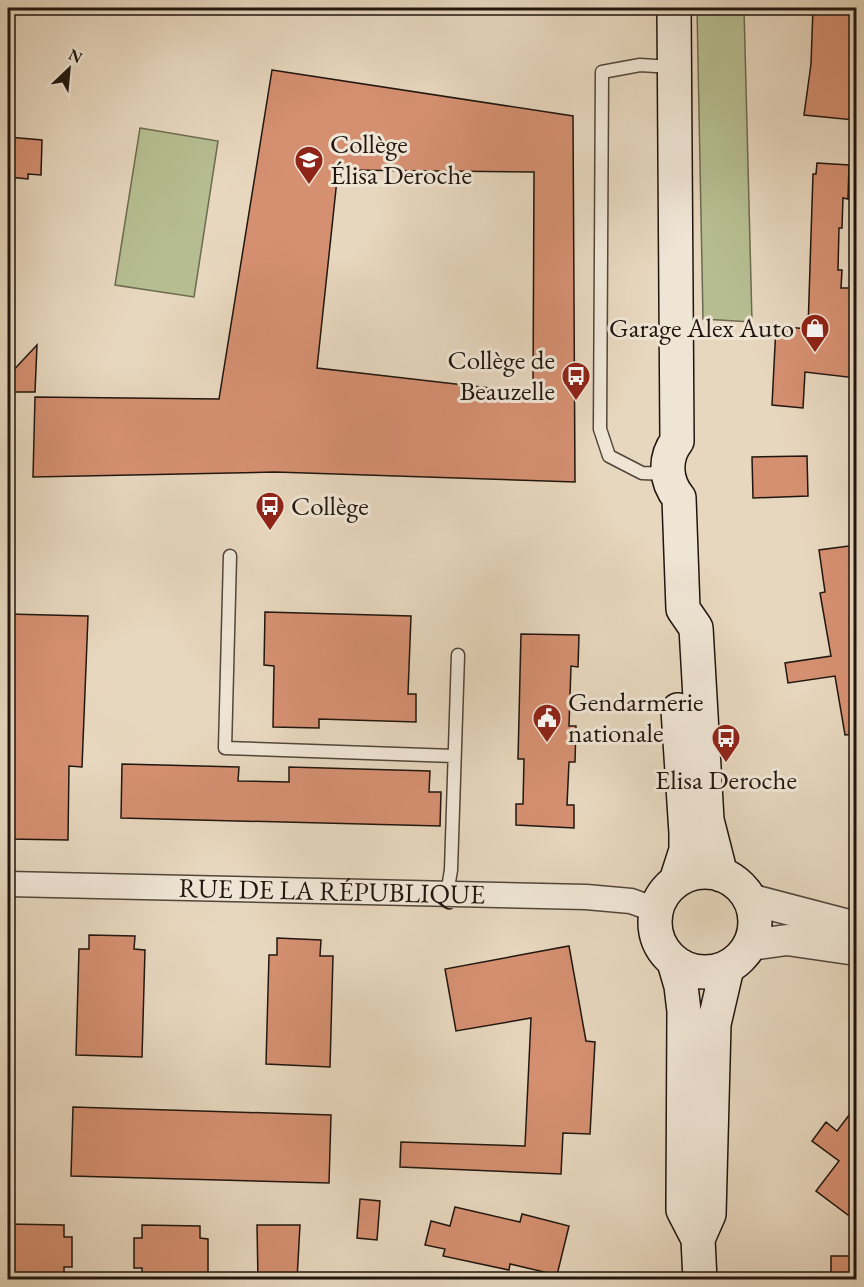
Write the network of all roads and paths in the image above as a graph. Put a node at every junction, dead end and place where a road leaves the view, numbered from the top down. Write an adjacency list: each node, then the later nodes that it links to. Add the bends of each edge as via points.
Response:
1 (674, 8): 2 (main road)
2 (674, 67): 3 (main road, via 677,441 669,452); 3 (lane, via 640,65 602,72 600,429 609,456)
3 (674, 486): 5 (main road)
4 (230, 556): 7 (lane, via 225,748)
5 (683, 609): 8 (main road, via 696,628 707,820); 9 (main road, via 674,627 686,850)
6 (458, 655): 7 (lane)
7 (454, 756): 11 (lane)
8 (721, 875): 9 (main road, via 693,873); 12 (main road, via 742,889)
9 (676, 881): 13 (main road)
10 (8, 884): 11 (street, RUE DE LA RÉPUBLIQUE)
11 (447, 894): 13 (street, RUE DE LA RÉPUBLIQUE, via 618,899)
12 (749, 899): 14 (street); 16 (main road, via 755,914 755,930)
13 (656, 910): 17 (main road, via 656,934)
14 (856, 927)
15 (856, 950): 16 (street, via 787,940)
16 (738, 956): 17 (main road, via 699,972); 18 (main road, via 714,1024 709,1214)
17 (674, 962): 18 (main road, via 684,1017 683,1210)
18 (698, 1239): 19 (main road)
19 (700, 1280)

